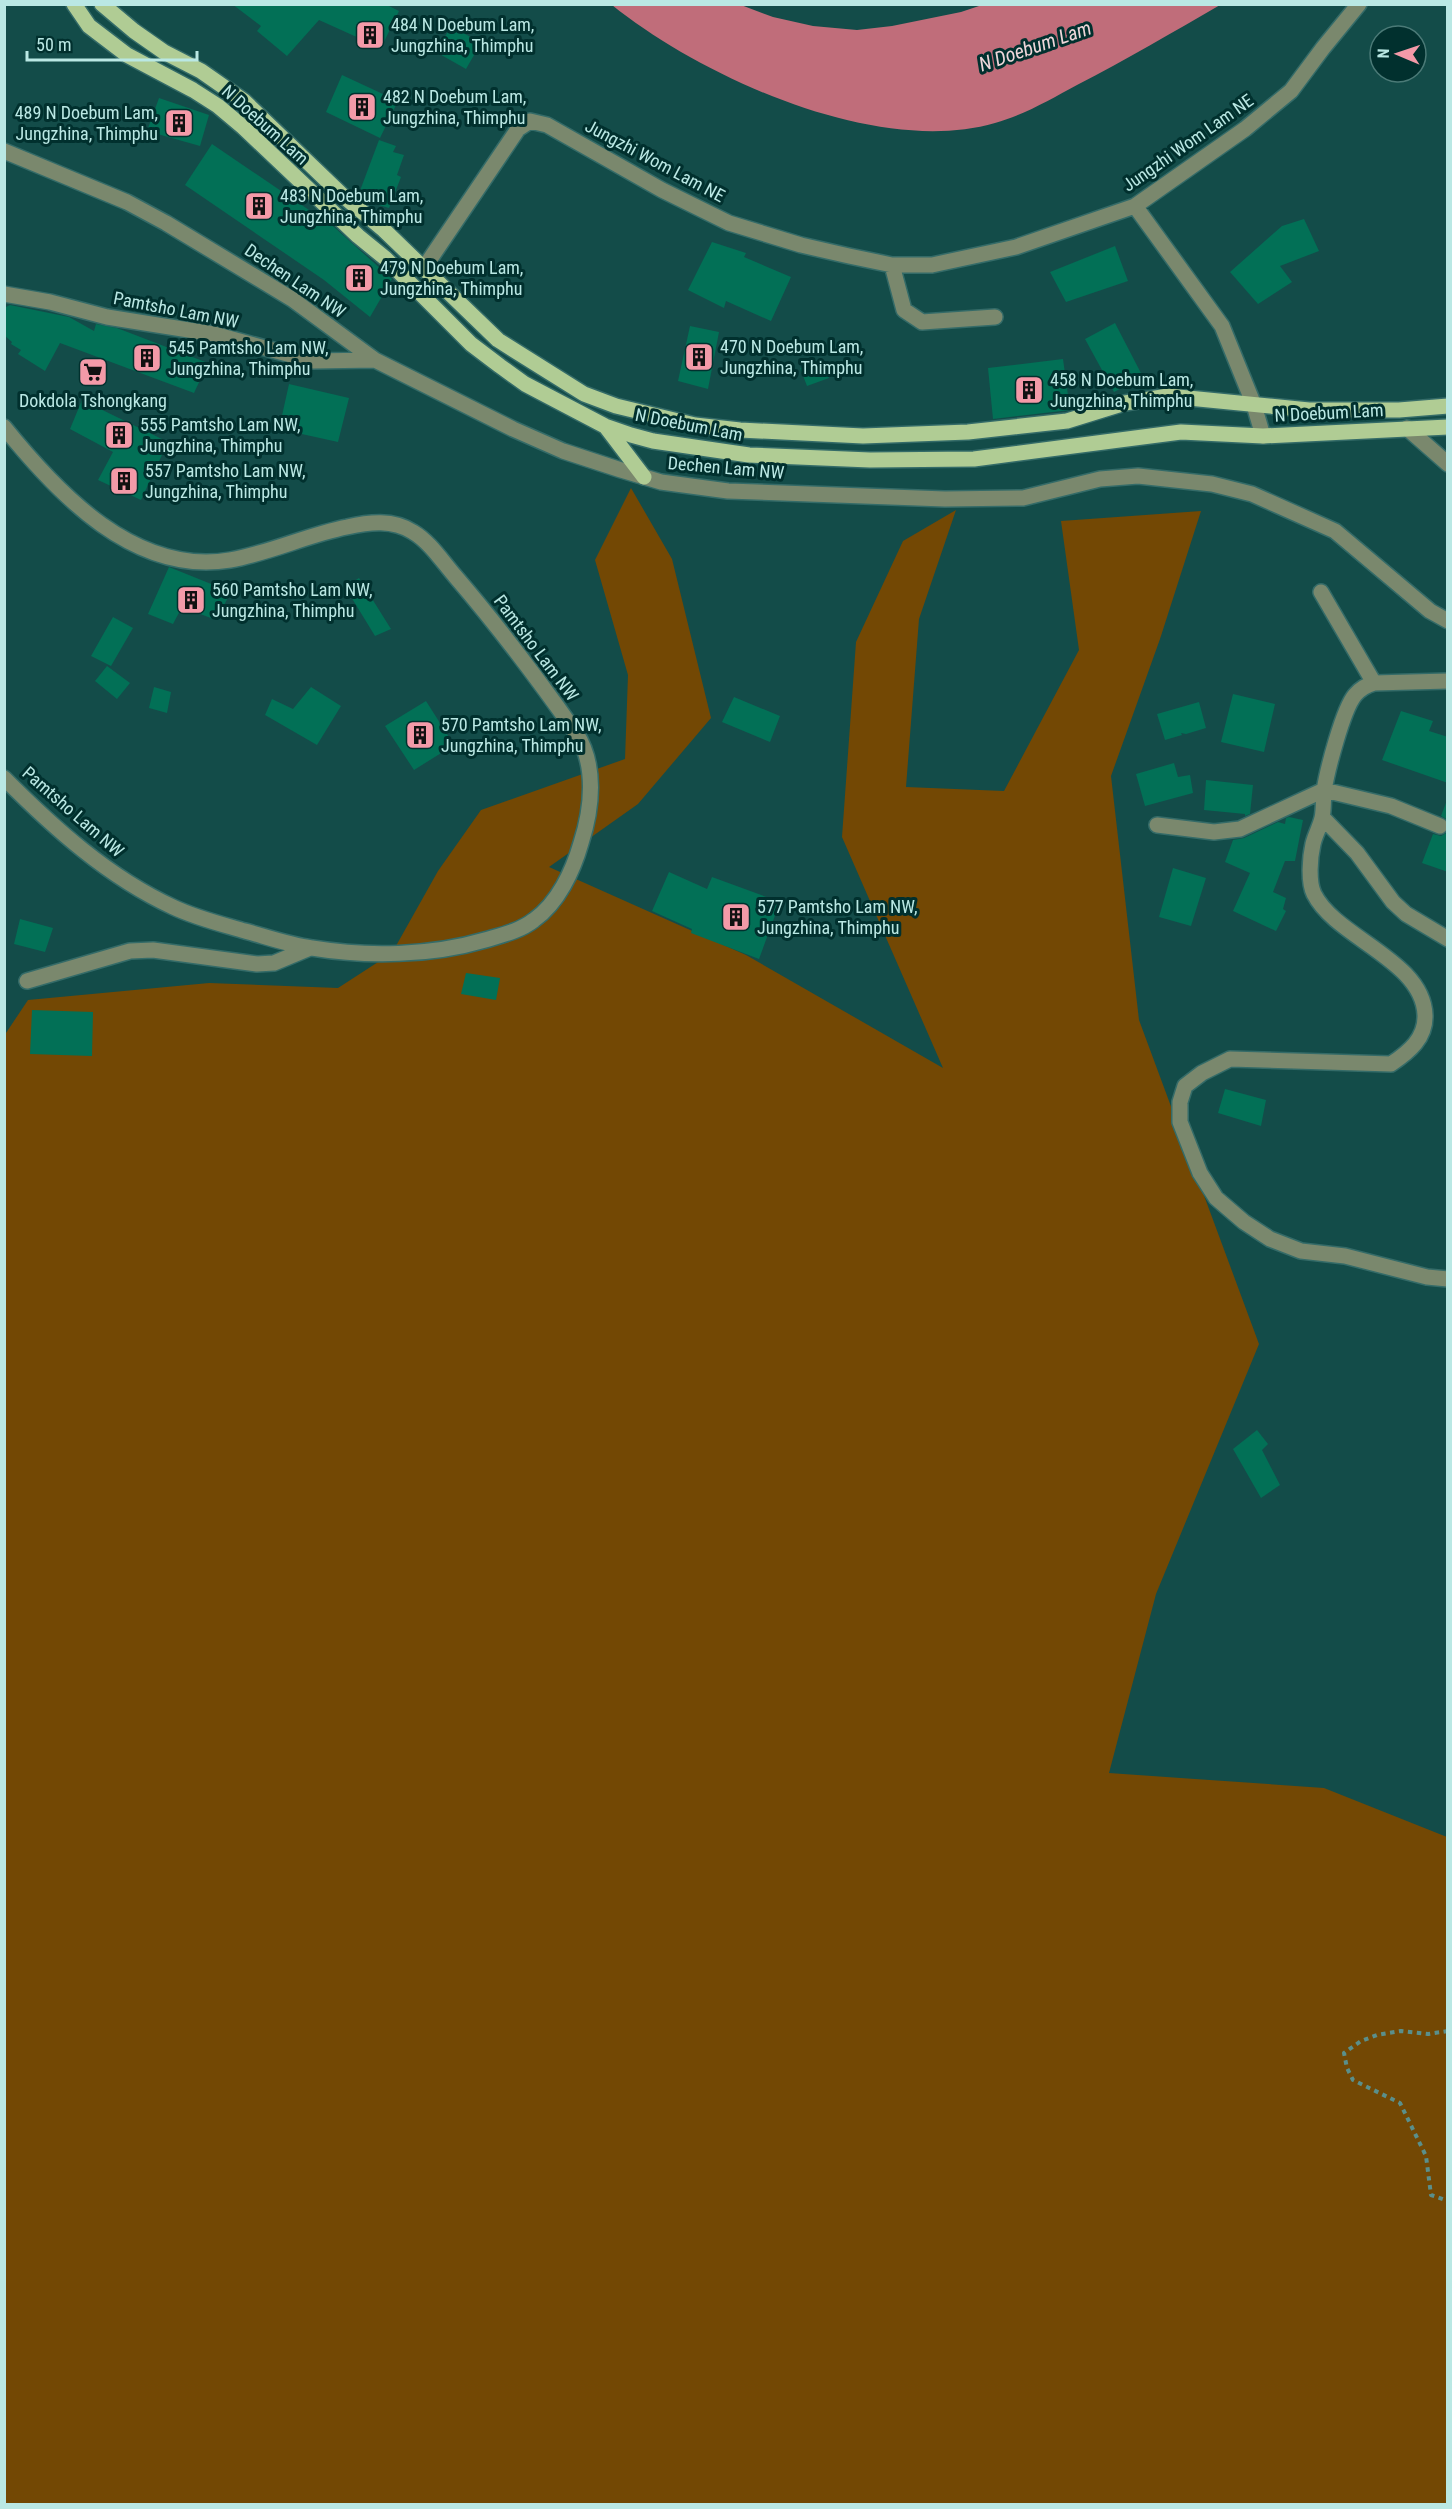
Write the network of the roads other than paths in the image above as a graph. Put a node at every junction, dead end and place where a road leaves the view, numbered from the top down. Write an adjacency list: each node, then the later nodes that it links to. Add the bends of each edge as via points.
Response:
1 (74, 4): 13 (main road, N Doebum Lam, via 89,26 127,55 193,90 243,127 385,258 471,344 525,384)
2 (102, 4): 7 (main road, N Doebum Lam, via 164,52 201,71 244,101)
3 (1359, 4): 5 (street, Jungzhi Wom Lam NE, via 1291,91 1245,129)
4 (4, 151): 10 (street, Dechen Lam NW, via 127,202 192,238 292,299)
5 (1135, 206): 6 (street, Jungzhi Wom Lam NE, via 1016,248 932,265); 11 (street, via 1222,326)
6 (892, 265): 7 (street, Jungzhi Wom Lam NE, via 801,245 729,223 547,125 530,122 518,129); 9 (street, via 904,310 922,322)
7 (424, 268): 11 (main road, N Doebum Lam, via 498,340 584,394 695,425 864,436 968,432 1068,421 1125,403 1168,396)
8 (4, 294): 10 (street, Pamtsho Lam NW, via 107,317 214,334 313,362)
9 (995, 317)
10 (375, 360): 19 (street, Dechen Lam NW, via 563,451)
11 (1254, 405): 12 (main road, N Doebum Lam, via 1309,410); 17 (street)
12 (1448, 406)
13 (605, 426): 17 (main road, N Doebum Lam, via 653,441 706,450 870,460 974,459 1181,432); 19 (main road)
14 (4, 427): 30 (street, Pamtsho Lam NW, via 67,495 101,525 149,552 196,561 225,561 355,525 374,522 412,531 478,602 579,738 591,779 586,827 576,860 560,890 532,922 511,932 446,949 369,952)
15 (1448, 427): 16 (main road, N Doebum Lam)
16 (1407, 428): 17 (main road, N Doebum Lam); 18 (street)
17 (1263, 436)
18 (1448, 464)
19 (644, 477): 21 (street, Dechen Lam NW, via 728,491 945,498 1023,498 1100,479 1138,476 1212,484 1252,494 1335,531 1430,611)
20 (1321, 592): 23 (street)
21 (1448, 621)
22 (1448, 681): 23 (street)
23 (1374, 682): 25 (street, via 1355,696 1345,713)
24 (4, 778): 30 (street, Pamtsho Lam NW, via 95,860 174,908)
25 (1324, 790): 26 (street); 27 (street, via 1227,832); 28 (street, via 1391,806)
26 (1323, 818): 29 (street, via 1357,853 1393,902); 32 (street, via 1313,843 1312,891 1323,909 1410,979 1425,1002 1426,1026 1416,1044 1391,1064 1230,1059 1185,1086 1180,1122 1200,1173 1216,1198 1270,1239 1301,1251 1345,1256)
27 (1157, 825)
28 (1440, 826)
29 (1448, 939)
30 (310, 948): 31 (street, via 274,963 257,964 153,950 130,951)
31 (27, 981)
32 (1448, 1279)

